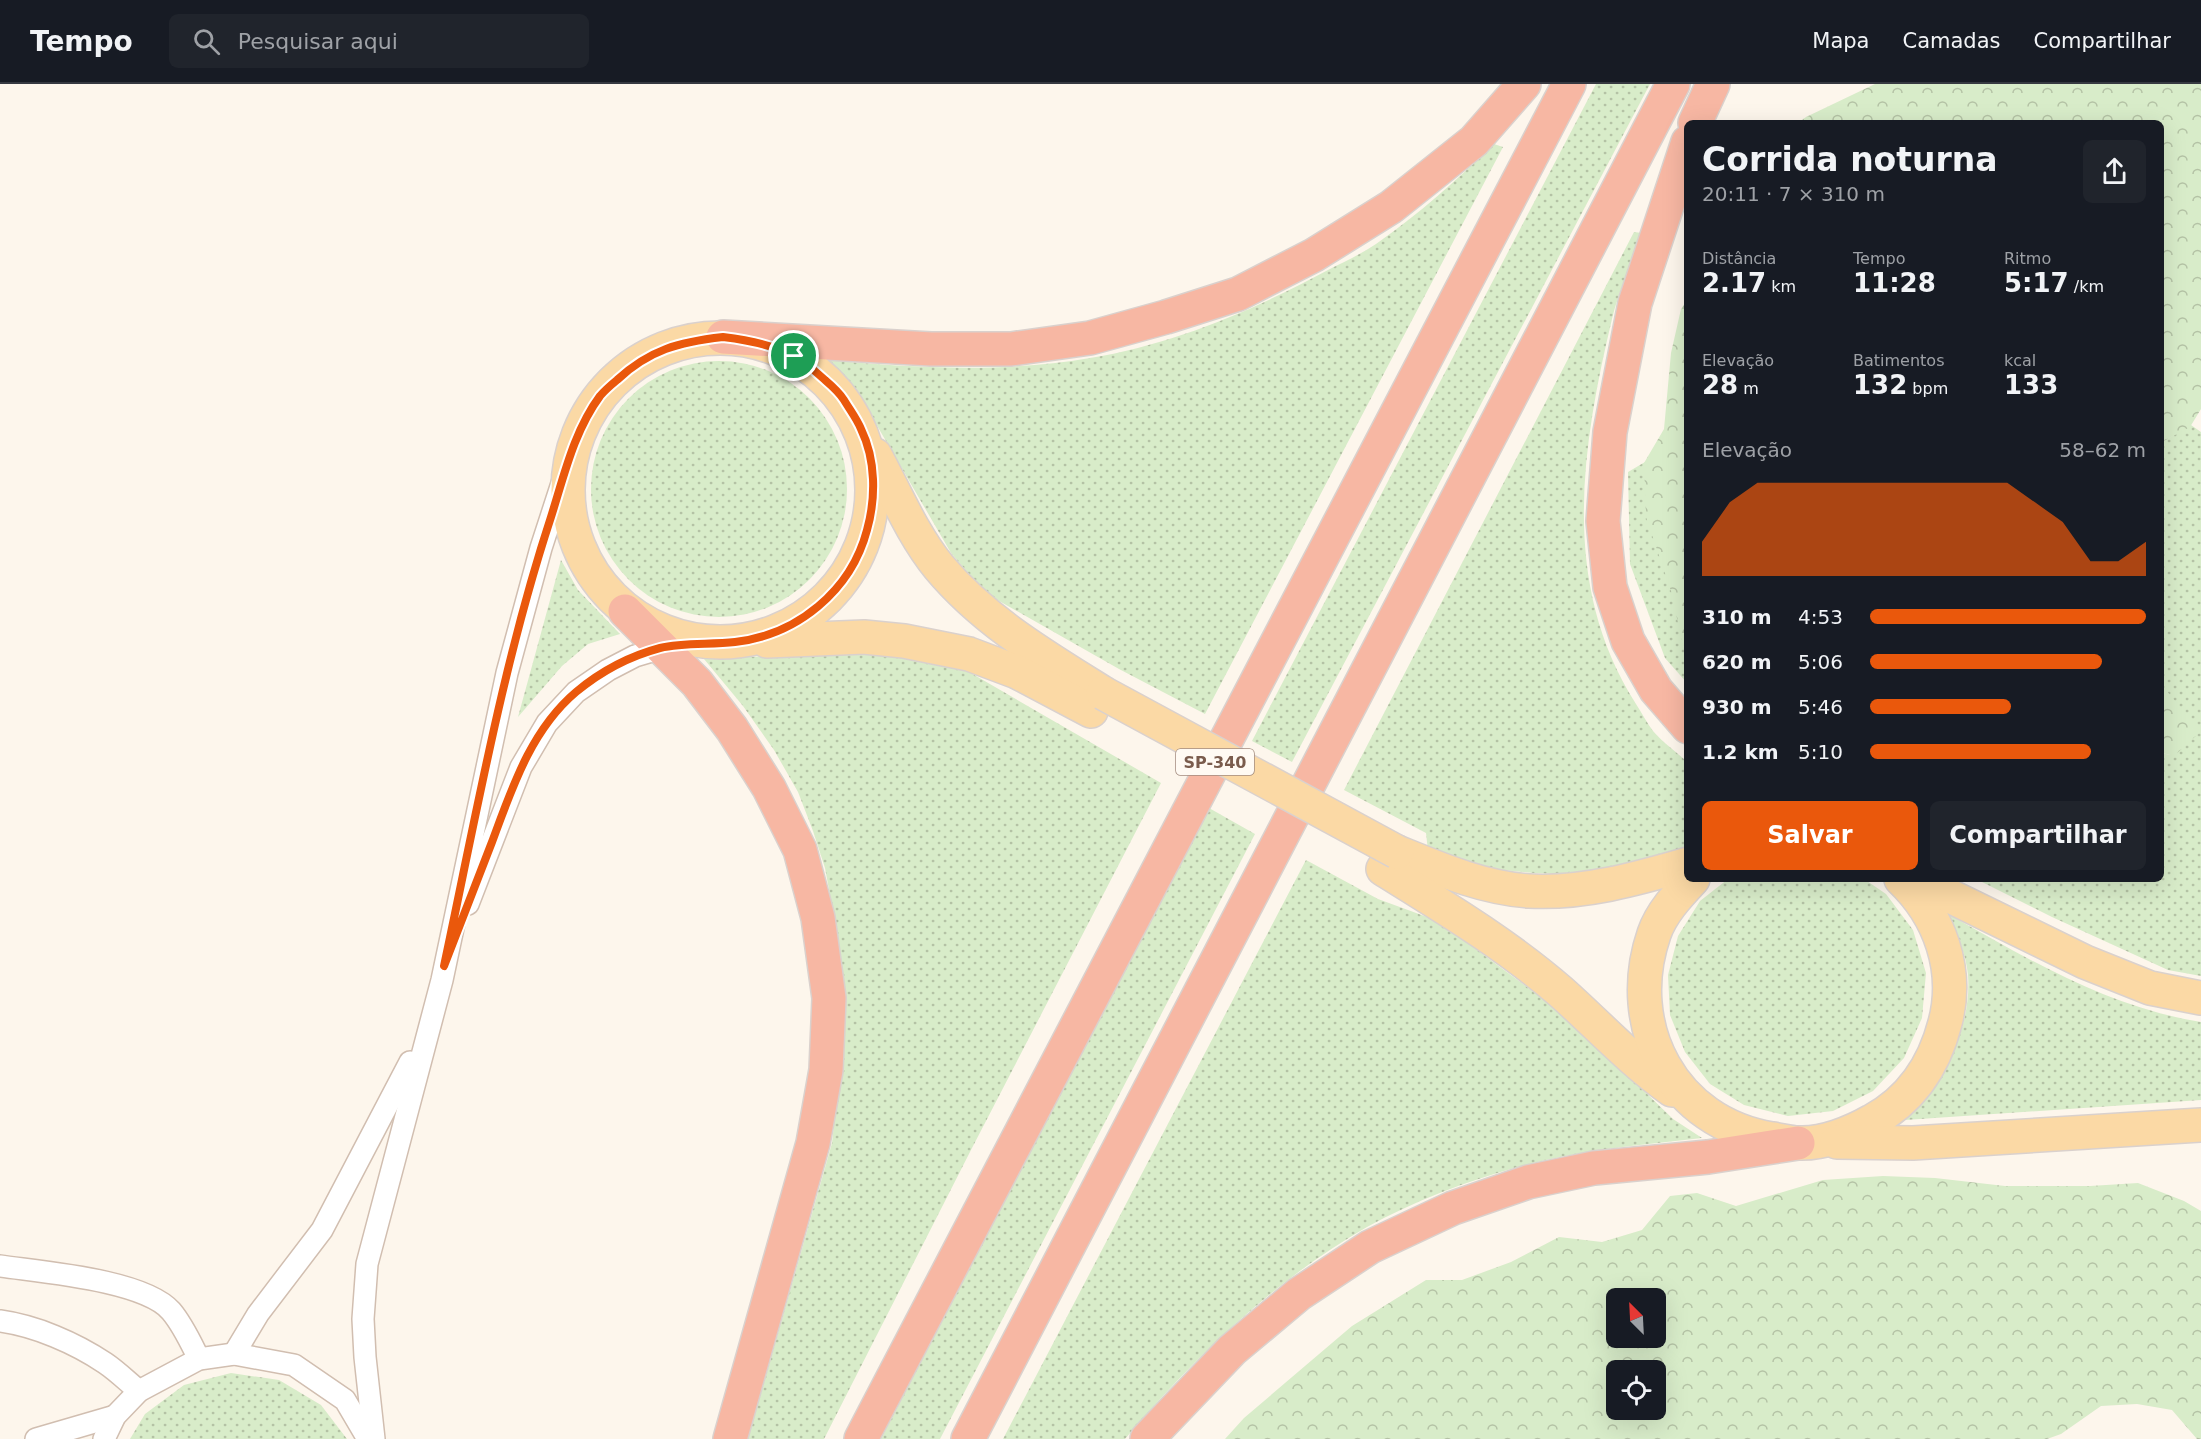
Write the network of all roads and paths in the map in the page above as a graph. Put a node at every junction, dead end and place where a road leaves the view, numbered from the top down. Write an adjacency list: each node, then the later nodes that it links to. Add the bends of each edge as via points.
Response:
1 (1524, 84): 7 (highway, via 1474,141 1391,207 1314,255 1238,294 1166,317 1090,338 1011,349 932,349)
2 (1569, 84): 38 (highway, SP-340)
3 (1673, 84): 39 (highway)
4 (1713, 84): 5 (highway)
5 (1696, 120)
6 (1684, 154): 15 (highway, via 1635,303 1610,432 1603,521 1610,587 1628,641 1656,690)
7 (723, 337): 8 (main road, via 775,347 812,367 841,395); 9 (main road, via 691,340 660,350 633,365 601,395)
8 (862, 430): 12 (main road, via 873,469 873,509 862,548 842,583 813,612 778,632); 14 (main road, via 916,534 938,566 971,601)
9 (579, 431): 10 (main road, via 568,473 569,515 581,556 600,586); 21 (lane, via 541,548 507,673)
10 (626, 611): 11 (main road, via 656,629); 13 (highway)
11 (705, 642): 12 (main road); 13 (lane)
12 (738, 642): 14 (main road, via 864,637 904,641 969,654)
13 (662, 648): 21 (lane, via 608,670 576,692 547,723 521,767); 37 (highway, via 697,683 732,729 769,788 800,850 818,918 829,998 826,1070 813,1143)
14 (1097, 702): 16 (main road, bridge)
15 (1684, 722)
16 (1390, 860): 17 (main road, via 1529,891 1581,889); 24 (main road, via 1561,992 1649,1074)
17 (1684, 865)
18 (1690, 882): 24 (main road, via 1675,898 1655,932 1645,970 1644,1010 1655,1048 1669,1074)
19 (1904, 882): 26 (main road, via 1917,894 1938,929 1949,968 1949,1009 1939,1048 1918,1083 1890,1112 1854,1131)
20 (1921, 882): 22 (main road, via 2085,962 2150,988)
21 (444, 966): 23 (lane)
22 (2201, 998)
23 (427, 1029): 29 (lane, via 322,1230 258,1314); 36 (lane, via 367,1264 363,1319)
24 (1702, 1110): 26 (main road, via 1747,1135)
25 (2201, 1125): 26 (main road, via 1913,1143)
26 (1806, 1142): 40 (highway, via 1594,1168 1528,1182 1453,1208 1370,1247 1299,1294 1232,1350)
27 (0, 1266): 30 (lane, via 105,1282 158,1300 184,1329)
28 (0, 1321): 31 (lane, via 71,1344 106,1364)
29 (234, 1354): 30 (lane); 35 (lane, via 294,1365 345,1400)
30 (199, 1359): 31 (lane)
31 (138, 1391): 32 (lane)
32 (116, 1416): 33 (lane); 34 (lane)
33 (36, 1439)
34 (104, 1439)
35 (368, 1439)
36 (374, 1439)
37 (730, 1439)
38 (861, 1439)
39 (968, 1439)
40 (1147, 1439)

